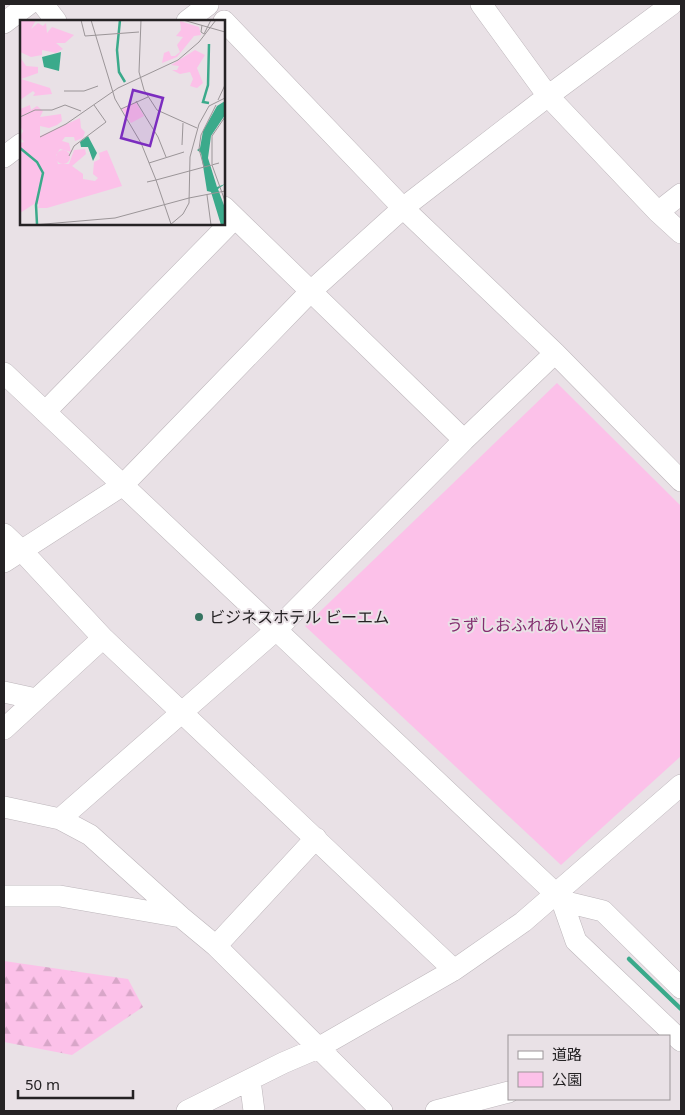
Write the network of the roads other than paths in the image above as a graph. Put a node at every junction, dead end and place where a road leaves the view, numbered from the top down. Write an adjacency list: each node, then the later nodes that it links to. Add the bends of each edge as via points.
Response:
1 (29, 4): 9 (street)
2 (44, 4): 6 (street)
3 (482, 4): 11 (street)
4 (672, 4): 11 (street)
5 (208, 5): 7 (street); 8 (street)
6 (55, 20)
7 (188, 20)
8 (223, 20)
9 (4, 22)
10 (225, 22): 15 (street)
11 (548, 96): 15 (street); 16 (street)
12 (20, 145): 13 (street)
13 (4, 157)
14 (681, 194): 16 (street)
15 (403, 208): 20 (street); 21 (street)
16 (658, 212): 19 (street)
17 (230, 213): 20 (street)
18 (219, 225): 23 (street)
19 (681, 233)
20 (310, 292): 24 (street); 26 (street)
21 (555, 353): 24 (street); 25 (street)
22 (4, 373): 23 (street)
23 (45, 412): 26 (street)
24 (464, 440): 30 (street)
25 (681, 480)
26 (123, 485): 28 (street); 30 (street)
27 (4, 534): 28 (street)
28 (22, 551): 29 (street); 31 (street)
29 (4, 562)
30 (276, 630): 34 (street); 41 (street)
31 (103, 638): 33 (street); 34 (street)
32 (4, 692): 33 (street)
33 (36, 700): 35 (street)
34 (182, 712): 38 (street); 39 (street)
35 (4, 729)
36 (681, 785): 41 (street)
37 (4, 807): 38 (street)
38 (60, 820): 42 (street, via 90,835)
39 (316, 838): 43 (street); 44 (street)
40 (4, 896): 42 (street, via 60,896)
41 (559, 897): 44 (street); 45 (street, via 603,911); 46 (street, via 576,941)
42 (181, 918): 43 (street)
43 (216, 946): 47 (street)
44 (454, 970): 47 (street)
45 (681, 988)
46 (681, 1041)
47 (318, 1048): 48 (street); 52 (street)
48 (250, 1080): 50 (street); 51 (street)
49 (508, 1092): 53 (street)
50 (187, 1111)
51 (254, 1111)
52 (382, 1111)
53 (436, 1111)

